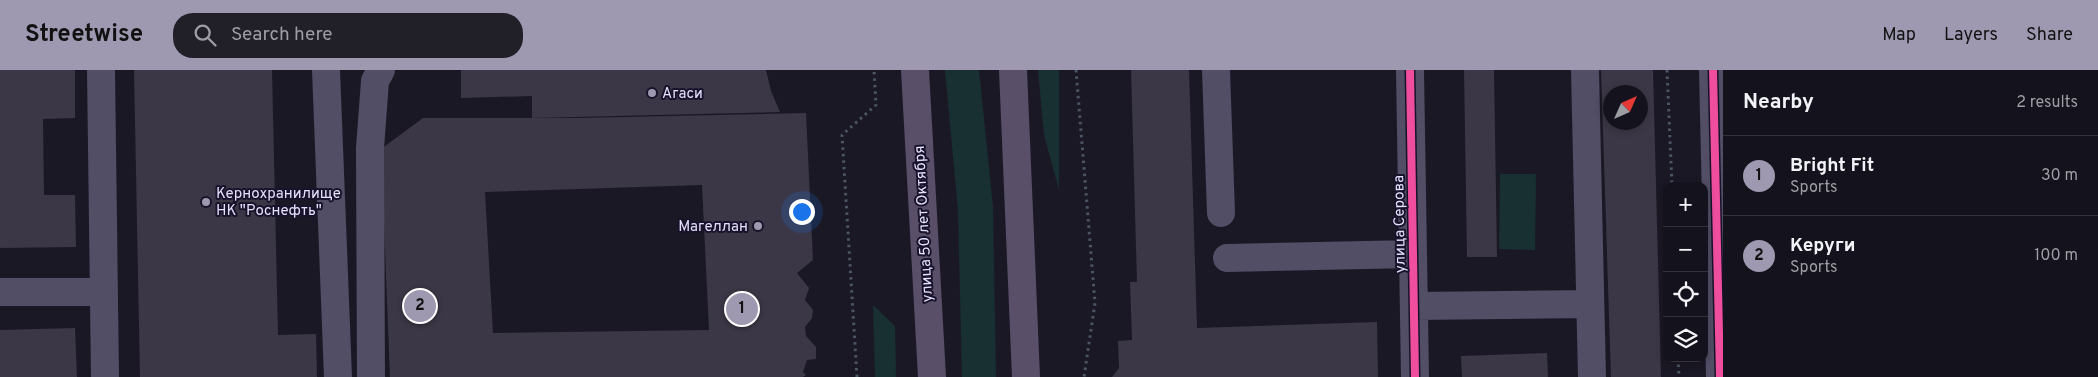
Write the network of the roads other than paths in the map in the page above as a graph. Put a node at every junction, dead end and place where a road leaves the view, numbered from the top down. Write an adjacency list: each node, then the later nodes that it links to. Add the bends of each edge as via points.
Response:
1 (101, 70): 14 (street)
2 (326, 70): 18 (street)
3 (381, 70): 19 (street, via 375,81 370,148)
4 (915, 70): 20 (main road, улица 50 лет Октября)
5 (1013, 70): 21 (main road)
6 (1216, 70): 10 (street)
7 (1410, 70): 11 (street, улица Серова)
8 (1585, 70): 15 (street)
9 (1714, 70): 24 (street)
10 (1221, 213)
11 (1413, 254): 12 (street); 16 (street, улица Серова)
12 (1227, 258)
13 (0, 292): 14 (street)
14 (104, 292): 17 (street)
15 (1590, 304): 16 (street); 23 (street)
16 (1414, 306): 22 (street, улица Серова)
17 (105, 377)
18 (338, 377)
19 (371, 377)
20 (932, 377)
21 (1026, 377)
22 (1415, 377)
23 (1592, 377)
24 (1720, 377)

